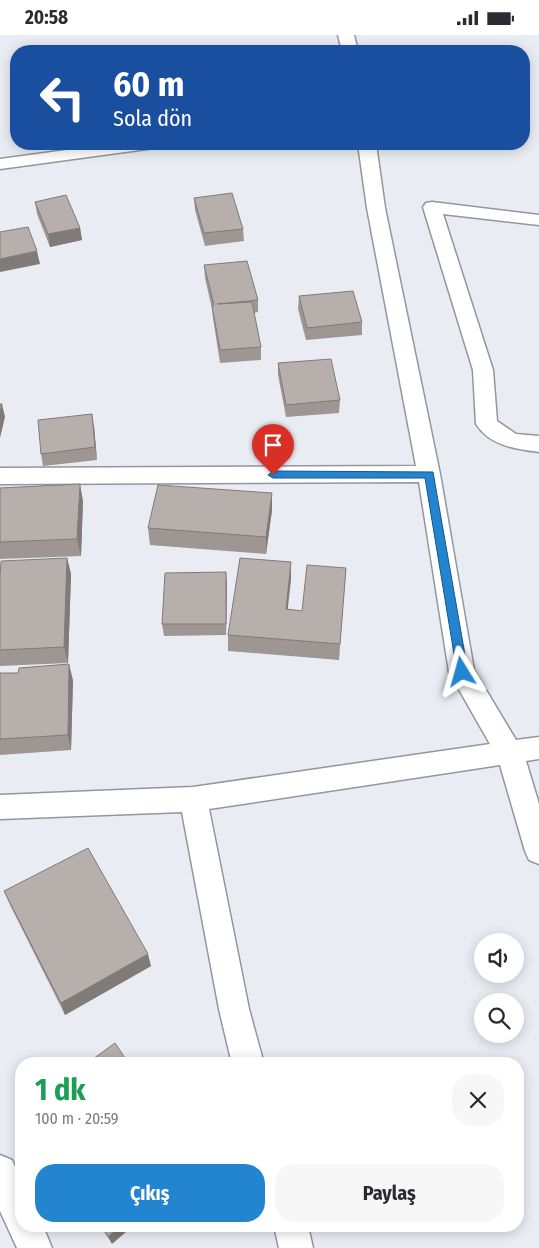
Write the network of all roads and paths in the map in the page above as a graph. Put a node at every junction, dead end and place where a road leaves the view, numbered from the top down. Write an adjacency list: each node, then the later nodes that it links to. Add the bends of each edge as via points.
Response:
1 (103, 150): 3 (street)
2 (368, 150): 6 (street, via 376,208)
3 (0, 164)
4 (539, 220): 5 (street, via 432,207 482,369 487,424 511,441)
5 (539, 444)
6 (429, 474): 7 (street); 9 (street, via 462,672)
7 (0, 476)
8 (539, 748): 9 (street)
9 (510, 753): 10 (street); 12 (street)
10 (193, 799): 11 (street); 13 (street)
11 (0, 807)
12 (539, 851)
13 (246, 1057)
14 (0, 1172): 15 (street)
15 (15, 1206)
16 (27, 1232): 18 (street)
17 (292, 1232): 19 (street)
18 (34, 1248)
19 (296, 1248)

